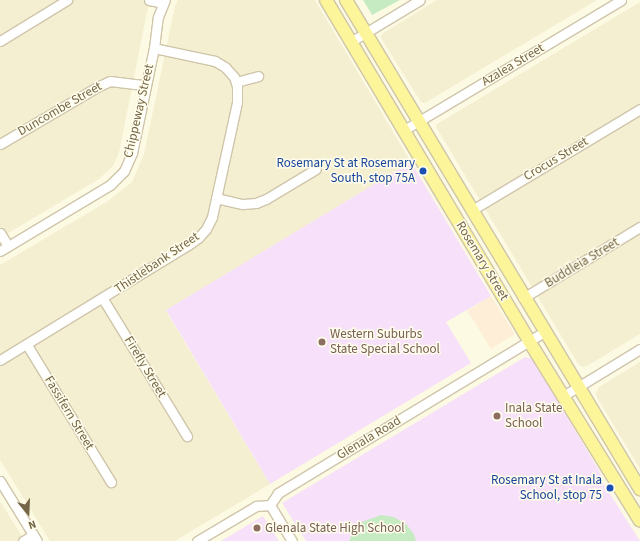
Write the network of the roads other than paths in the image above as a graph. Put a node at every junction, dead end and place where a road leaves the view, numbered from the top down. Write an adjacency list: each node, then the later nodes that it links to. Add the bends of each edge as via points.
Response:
1 (67, 0): 9 (street)
2 (149, 0): 7 (street)
3 (326, 0): 10 (main road, Rosemary Street)
4 (346, 0): 8 (main road, Rosemary Street)
5 (420, 0): 8 (street)
6 (621, 0): 16 (street, Azalea Street)
7 (164, 2): 11 (street, Chippeway Street, via 158,17)
8 (366, 33): 10 (street); 16 (main road, Rosemary Street)
9 (0, 41)
10 (352, 41): 17 (main road, Rosemary Street)
11 (154, 48): 13 (street, via 215,61 226,67); 14 (street, Chippeway Street)
12 (258, 76): 13 (street)
13 (236, 82): 20 (street, Thistlebank Street, via 237,102)
14 (145, 85): 18 (street, Duncombe Street, via 110,82 96,87); 24 (street, Chippeway Street, via 132,152 124,171 110,185)
15 (640, 109): 21 (street, Crocus Street)
16 (419, 121): 17 (street, Azalea Street); 21 (main road, Rosemary Street)
17 (404, 130): 28 (main road, Rosemary Street)
18 (0, 144)
19 (316, 169): 20 (street, via 256,203 243,204)
20 (216, 198): 25 (street, Thistlebank Street, via 212,217 198,238)
21 (472, 210): 26 (main road, Rosemary Street)
22 (640, 227): 26 (street, Buddleia Street)
23 (0, 233): 24 (street)
24 (4, 249)
25 (103, 298): 29 (street, Thistlebank Street); 34 (street, Firefly Street)
26 (523, 298): 27 (main road, Rosemary Street)
27 (544, 332): 28 (street, Glenala Road); 32 (main road, Rosemary Street)
28 (529, 341): 33 (main road, Rosemary Street); 38 (street, Glenala Road, via 278,493)
29 (27, 345): 31 (street, Thistlebank Street); 36 (street, Fassifern Street)
30 (640, 349): 32 (street)
31 (0, 360)
32 (578, 387): 33 (street); 37 (main road, Rosemary Street)
33 (563, 396): 39 (main road, Rosemary Street)
34 (187, 436)
35 (0, 480): 40 (street)
36 (111, 482)
37 (640, 489)
38 (270, 505): 42 (street, via 256,506); 43 (street)
39 (640, 521)
40 (36, 538): 41 (street)
41 (23, 541)
42 (197, 541)
43 (292, 541)

